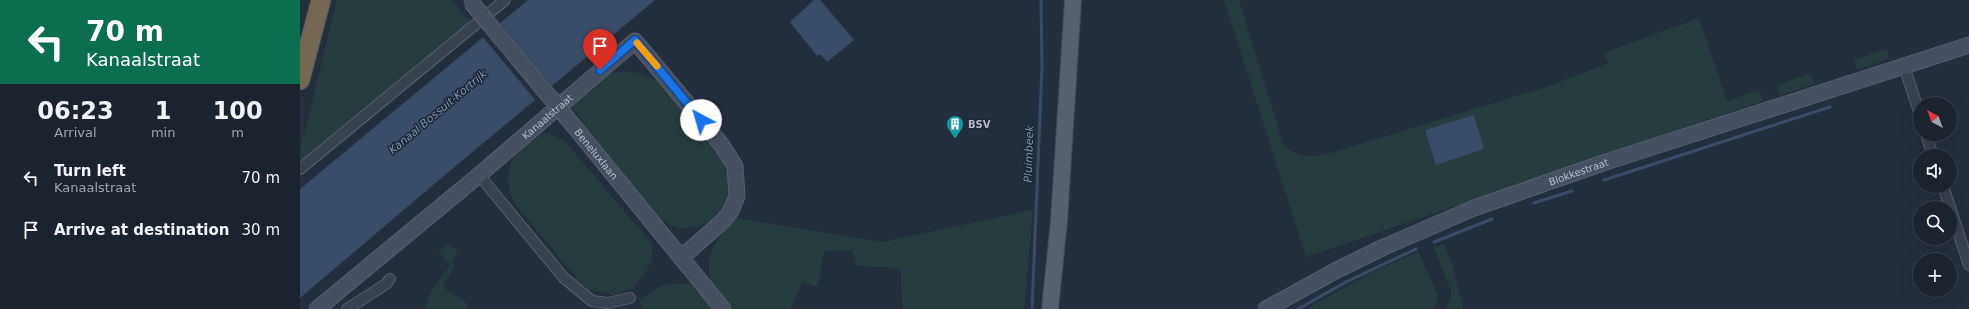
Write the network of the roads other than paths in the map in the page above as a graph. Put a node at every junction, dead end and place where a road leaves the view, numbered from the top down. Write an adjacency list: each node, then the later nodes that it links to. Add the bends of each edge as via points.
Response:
1 (321, 0): 7 (highway)
2 (505, 0): 9 (street)
3 (1073, 0): 15 (main road)
4 (470, 1): 12 (street, Beneluxlaan, bridge)
5 (1969, 45): 6 (street, Blokkestraat)
6 (1904, 66): 8 (street); 22 (street, Blokkestraat, via 1606,162 1474,208 1384,246)
7 (300, 80)
8 (1914, 97)
9 (300, 169)
10 (478, 175): 12 (street, Kanaalstraat, via 635,40 721,144 735,166 737,196 731,211); 16 (street, via 564,278 592,301 608,302); 17 (street, Kanaalstraat)
11 (1945, 193): 13 (street)
12 (681, 258): 19 (street, Beneluxlaan)
13 (1969, 265)
14 (390, 279): 18 (street)
15 (1053, 289): 20 (main road); 21 (main road)
16 (630, 298)
17 (317, 309)
18 (347, 309)
19 (723, 309)
20 (1050, 309)
21 (1053, 309)
22 (1266, 309)

